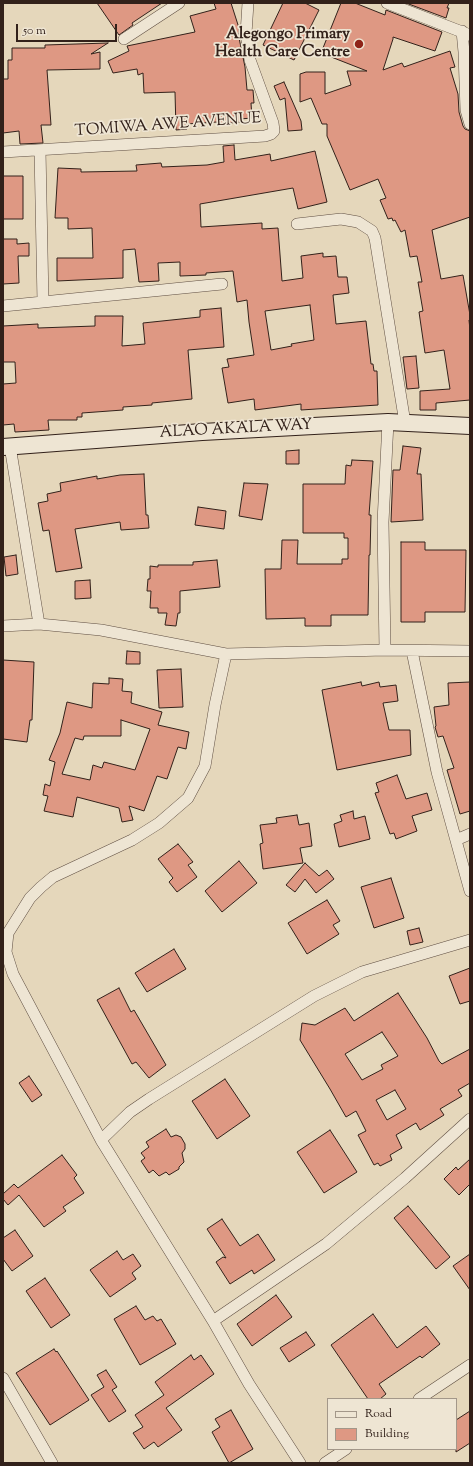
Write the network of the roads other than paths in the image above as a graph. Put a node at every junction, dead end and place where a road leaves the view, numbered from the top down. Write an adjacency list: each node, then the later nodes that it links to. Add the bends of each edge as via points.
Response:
1 (179, 3): 5 (street)
2 (248, 3): 7 (street, TOMIWA AWE AVENUE, via 246,34 250,60 273,123 274,131 271,134)
3 (388, 3): 4 (street)
4 (466, 33): 6 (street, via 466,110)
5 (124, 39)
6 (470, 124)
7 (40, 150): 8 (street, TOMIWA AWE AVENUE); 11 (street)
8 (3, 152)
9 (297, 224): 14 (street, via 341,219 358,222 372,231)
10 (222, 284): 11 (street)
11 (44, 302): 12 (street)
12 (3, 306)
13 (388, 422): 14 (street, ALAO AKALA WAY); 16 (street, ALAO AKALA WAY); 19 (street, via 383,522)
14 (405, 423): 15 (street, ALAO AKALA WAY)
15 (470, 426)
16 (7, 446): 17 (street)
17 (39, 624): 18 (street); 22 (street, via 101,630)
18 (3, 626)
19 (385, 650): 21 (street); 22 (street)
20 (470, 650): 21 (street)
21 (412, 651): 24 (street, via 437,772)
22 (226, 654): 28 (street, via 204,766 188,798 159,823 132,840 53,877 30,898 8,933 6,952 13,974)
23 (470, 834): 24 (street)
24 (456, 840): 25 (street)
25 (470, 890)
26 (470, 940): 28 (street, via 362,972 314,996 149,1098)
27 (470, 1119): 29 (street, via 326,1244)
28 (101, 1140): 29 (street)
29 (212, 1321): 35 (street)
30 (470, 1366): 32 (street)
31 (3, 1378): 34 (street)
32 (421, 1398)
33 (344, 1450): 36 (street)
34 (52, 1463)
35 (300, 1463)
36 (325, 1463)

